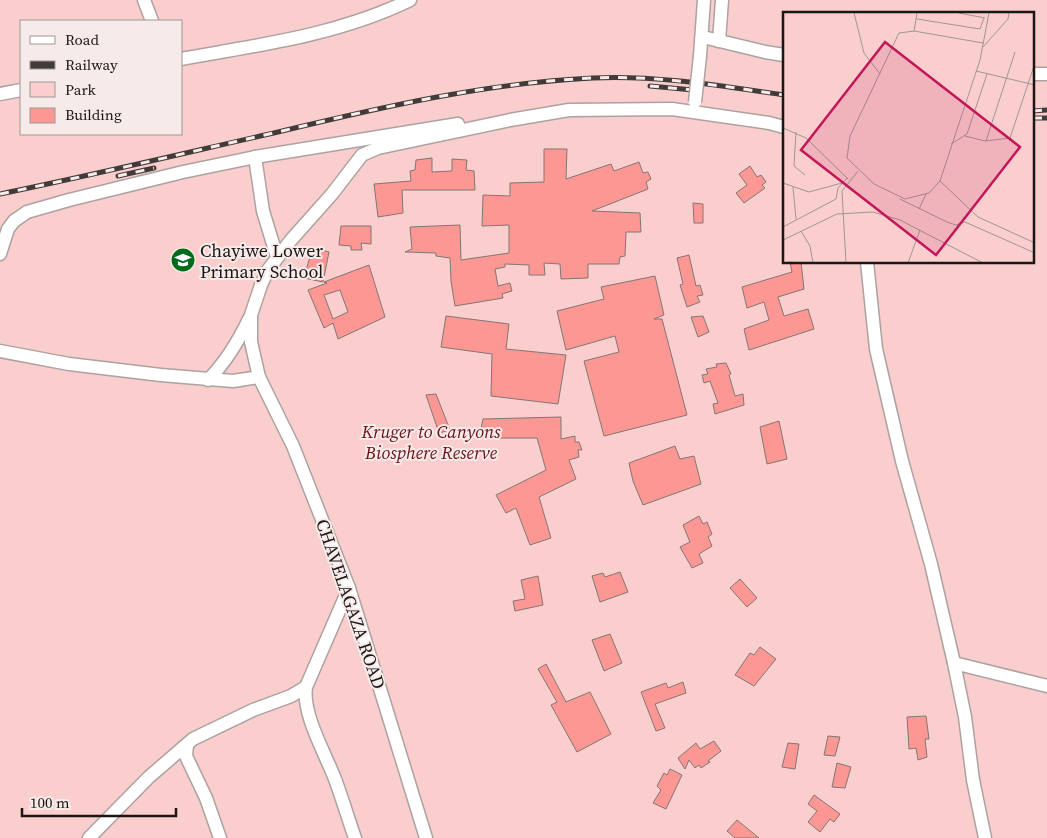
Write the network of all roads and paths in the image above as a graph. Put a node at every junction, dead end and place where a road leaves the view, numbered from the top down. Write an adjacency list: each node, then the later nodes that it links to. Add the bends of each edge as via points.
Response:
1 (144, 0): 5 (street)
2 (410, 0): 9 (street, via 302,37)
3 (704, 0): 6 (street)
4 (722, 0): 7 (street)
5 (152, 20)
6 (703, 37): 7 (street); 14 (street, bridge)
7 (719, 41): 8 (street)
8 (783, 54)
9 (182, 59)
10 (1034, 74): 11 (street)
11 (1047, 74)
12 (20, 90): 13 (street)
13 (0, 94)
14 (694, 107): 15 (street, via 569,110); 16 (street)
15 (510, 120): 17 (street, via 475,121); 19 (street, via 370,150 362,155)
16 (783, 127)
17 (255, 157): 18 (street, via 27,212 8,229); 19 (street, via 263,211)
18 (0, 254)
19 (277, 257): 21 (street, via 261,285)
20 (867, 264): 26 (street, via 876,349)
21 (251, 315): 23 (street, CHAVELAGAZA ROAD, via 251,342); 24 (street, via 223,364)
22 (0, 351): 24 (street, via 69,364)
23 (259, 377): 24 (street); 25 (street, CHAVELAGAZA ROAD, via 293,446)
24 (208, 380)
25 (349, 588): 27 (street); 33 (street, CHAVELAGAZA ROAD)
26 (954, 663): 28 (street); 34 (street)
27 (306, 686): 29 (street); 32 (street, via 306,703)
28 (1047, 686)
29 (187, 744): 30 (street); 31 (street, via 186,756)
30 (89, 838)
31 (220, 838)
32 (355, 838)
33 (426, 838)
34 (985, 838)

